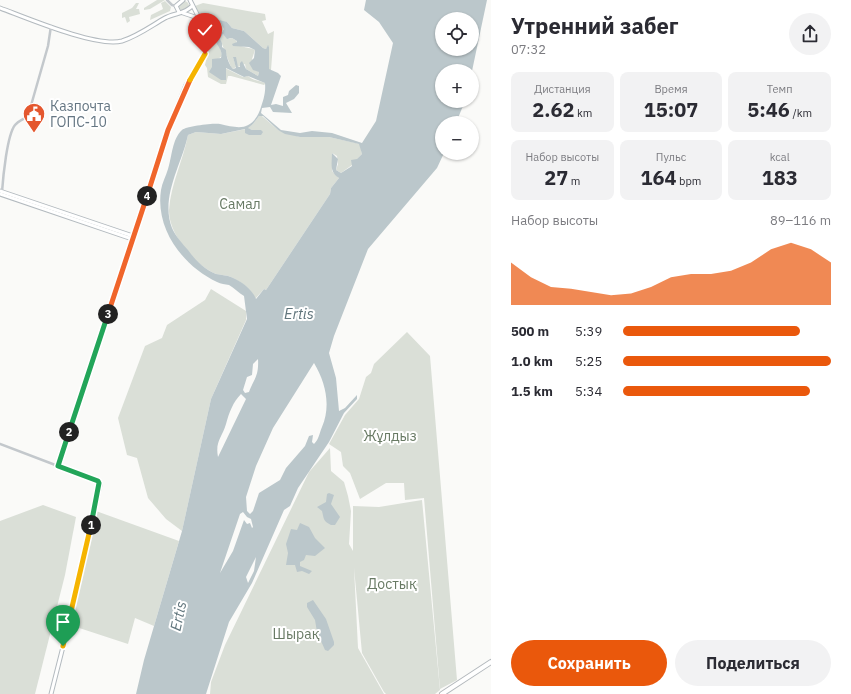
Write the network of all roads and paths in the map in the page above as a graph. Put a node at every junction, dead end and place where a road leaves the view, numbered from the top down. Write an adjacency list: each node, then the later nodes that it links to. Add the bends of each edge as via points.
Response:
1 (182, 0): 4 (main road)
2 (190, 0): 5 (main road)
3 (168, 1): 4 (street)
4 (176, 6): 7 (main road); 8 (main road)
5 (192, 6): 7 (main road); 9 (main road)
6 (0, 8): 10 (main road)
7 (180, 12): 8 (main road); 9 (main road)
8 (167, 17): 10 (main road, via 134,36 114,42 100,42)
9 (198, 18): 12 (main road, via 207,37 205,54 186,85)
10 (51, 26): 11 (street, via 48,46 28,116 16,124 12,132)
11 (1, 192): 12 (main road)
12 (132, 238): 14 (main road)
13 (0, 444): 14 (street)
14 (58, 466): 16 (main road, via 98,481 100,485)
15 (491, 662): 17 (highway)
16 (51, 694)
17 (442, 694)

